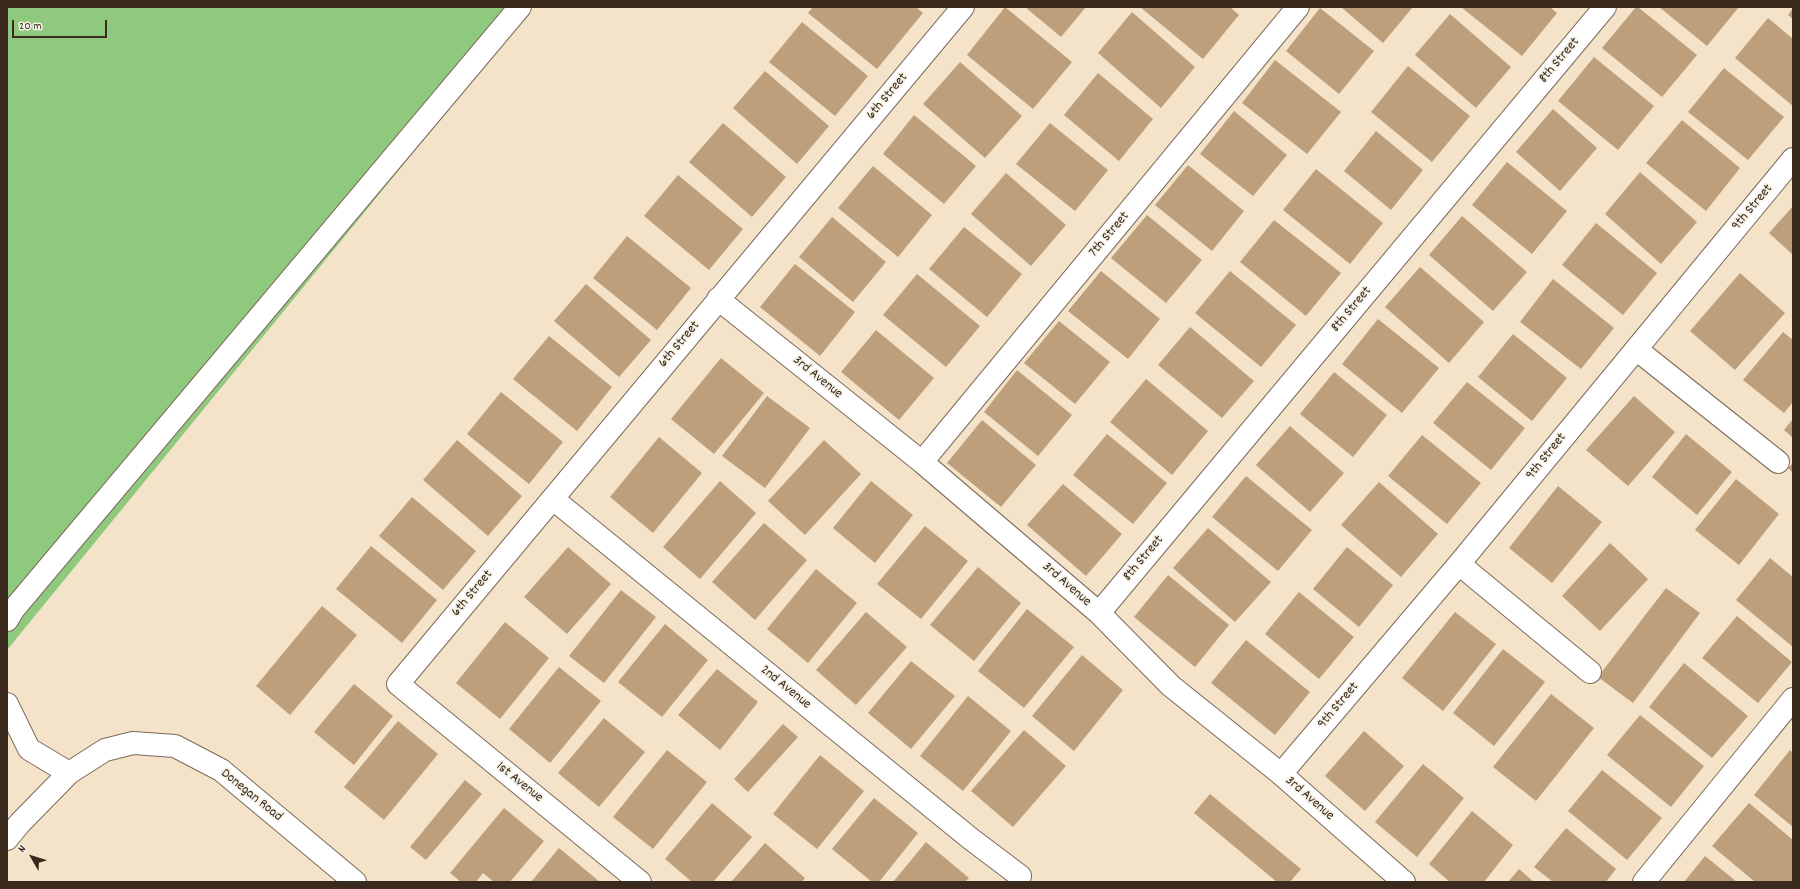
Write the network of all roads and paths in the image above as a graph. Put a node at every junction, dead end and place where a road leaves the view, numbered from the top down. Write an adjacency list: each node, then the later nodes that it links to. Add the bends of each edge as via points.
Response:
1 (520, 7): 13 (street)
2 (964, 7): 6 (street, 6th Street)
3 (1298, 7): 8 (street, 7th Street)
4 (1605, 7): 12 (street, 8th Street)
5 (1793, 159): 7 (street, 9th Street)
6 (718, 299): 8 (street, 3rd Avenue); 10 (street, 6th Street)
7 (1636, 349): 9 (street); 11 (street, 9th Street)
8 (922, 462): 12 (street, 3rd Avenue)
9 (1778, 462)
10 (553, 498): 15 (street, 6th Street); 21 (street, 2nd Avenue, via 971,840)
11 (1459, 564): 14 (street); 19 (street, 9th Street)
12 (1099, 613): 19 (street, 3rd Avenue, via 1171,686)
13 (7, 620)
14 (1590, 672)
15 (398, 684): 23 (street, 1st Avenue)
16 (1793, 699): 25 (street)
17 (7, 704): 18 (street, via 29,749)
18 (69, 773): 20 (street, Donegan Road); 22 (street, Donegan Road, via 105,750 132,743 175,746 221,770)
19 (1280, 774): 24 (street, 3rd Avenue)
20 (7, 839)
21 (1020, 876)
22 (355, 882)
23 (640, 882)
24 (1404, 882)
25 (1644, 882)

